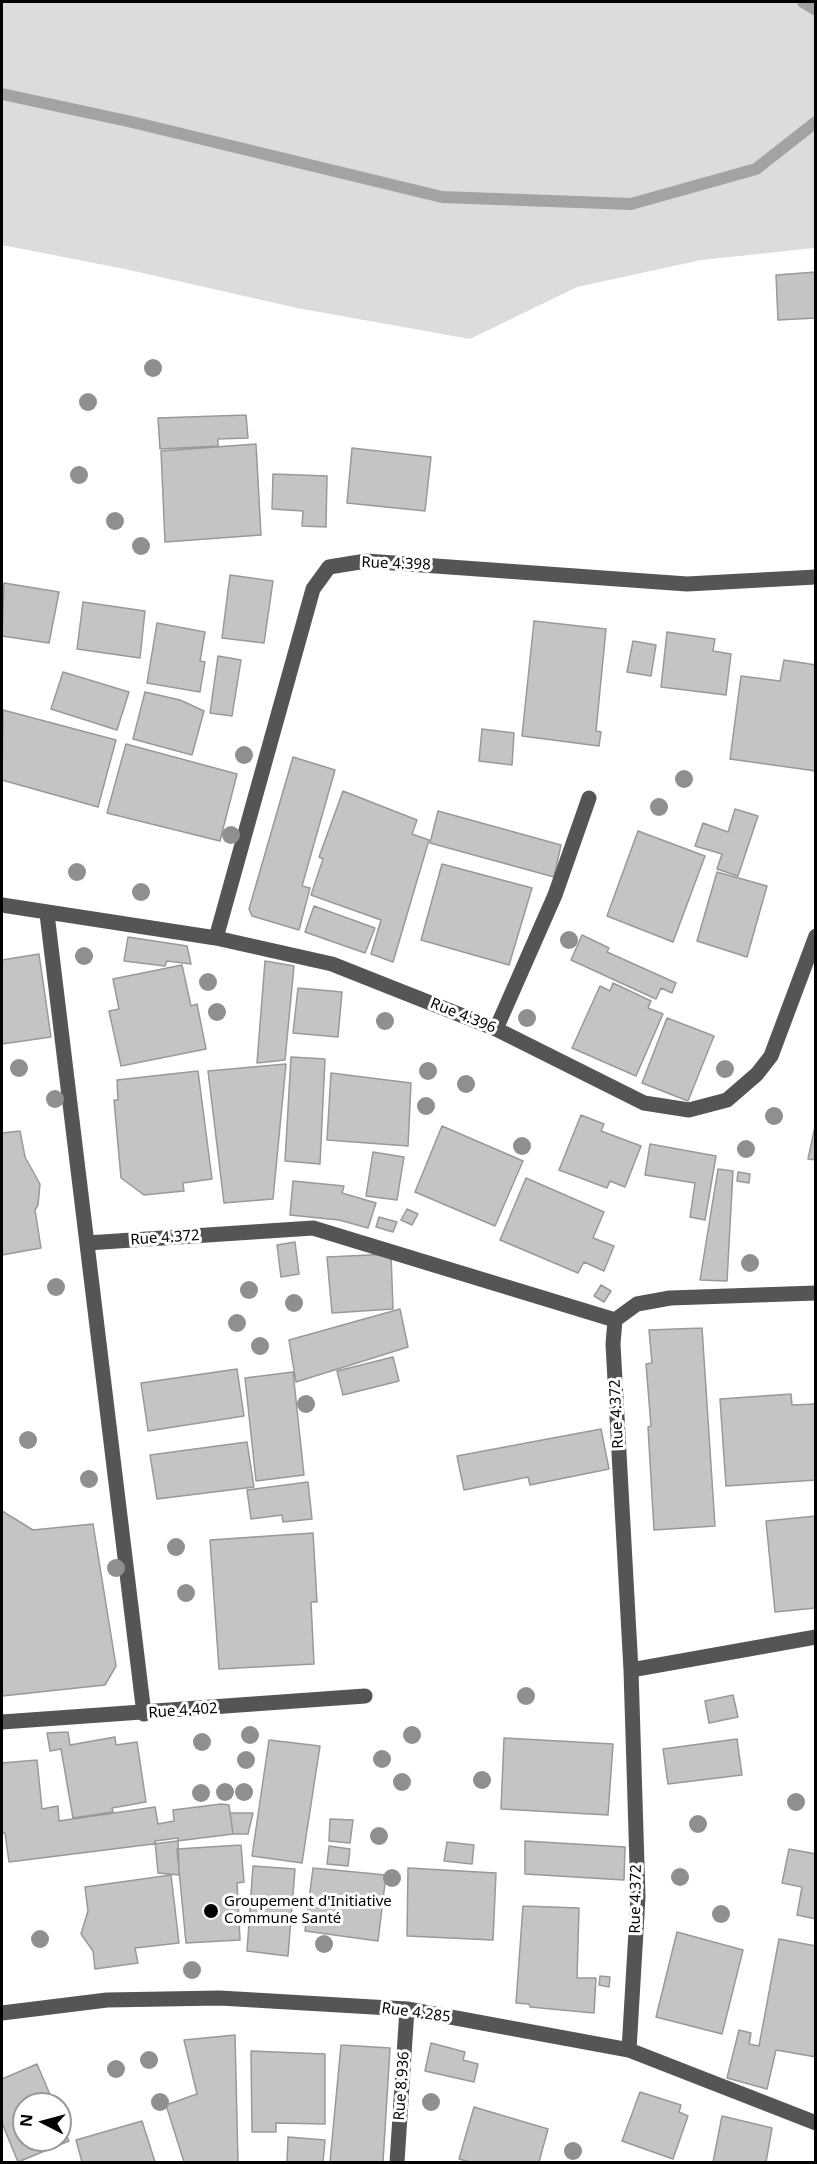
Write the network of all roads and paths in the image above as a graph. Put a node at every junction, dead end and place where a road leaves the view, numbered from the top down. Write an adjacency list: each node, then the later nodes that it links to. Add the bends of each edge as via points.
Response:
1 (816, 577): 6 (street, Rue 4.398, via 687,584 366,561 329,567 313,589)
2 (589, 798): 7 (street, via 555,895)
3 (2, 905): 4 (street, Rue 4.396)
4 (47, 914): 6 (street, Rue 4.396); 8 (street)
5 (816, 936): 7 (street, Rue 4.396, via 771,1056 727,1100 689,1110 644,1103)
6 (216, 938): 7 (street, Rue 4.396, via 333,964)
7 (496, 1029)
8 (87, 1243): 10 (street, Rue 4.372, via 313,1228); 14 (street)
9 (816, 1293): 10 (street, via 670,1298 637,1304)
10 (615, 1320): 12 (street, Rue 4.372, via 613,1344)
11 (816, 1636): 12 (street)
12 (630, 1670): 18 (street, Rue 4.372, via 638,1897)
13 (365, 1696): 14 (street, Rue 4.402)
14 (144, 1714): 15 (street, Rue 4.402)
15 (2, 1722)
16 (407, 2009): 17 (street, Rue 4.285, via 220,1998 107,2000); 18 (street, Rue 4.285); 20 (street, Rue 8.936)
17 (2, 2013)
18 (629, 2050): 19 (street, Rue 4.285)
19 (816, 2122)
20 (397, 2163)

